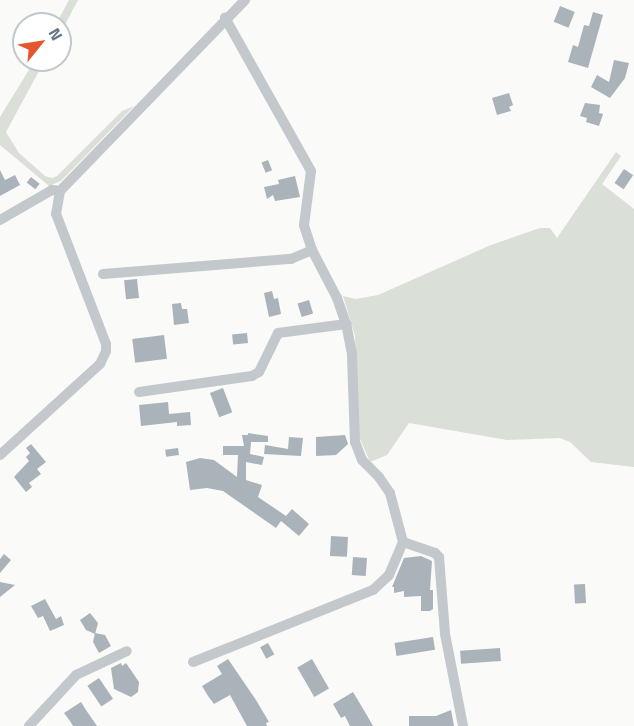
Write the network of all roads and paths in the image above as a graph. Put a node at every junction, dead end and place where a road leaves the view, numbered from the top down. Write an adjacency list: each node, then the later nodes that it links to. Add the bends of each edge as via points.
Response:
1 (245, 0): 2 (street)
2 (225, 18): 3 (street); 5 (street, via 311,171 304,225)
3 (60, 191): 4 (street, via 52,190); 9 (street, via 56,214 106,351 100,363)
4 (0, 220)
5 (312, 250): 6 (street, via 291,260); 7 (street)
6 (103, 274)
7 (346, 324): 8 (street, via 278,333 256,375); 10 (street, via 352,354 355,442 362,460 386,485)
8 (139, 392)
9 (0, 455)
10 (403, 542): 12 (street, via 389,575 373,590); 14 (street, via 439,557 445,634)
11 (127, 651): 13 (street, via 76,675)
12 (193, 662)
13 (29, 726)
14 (463, 726)

